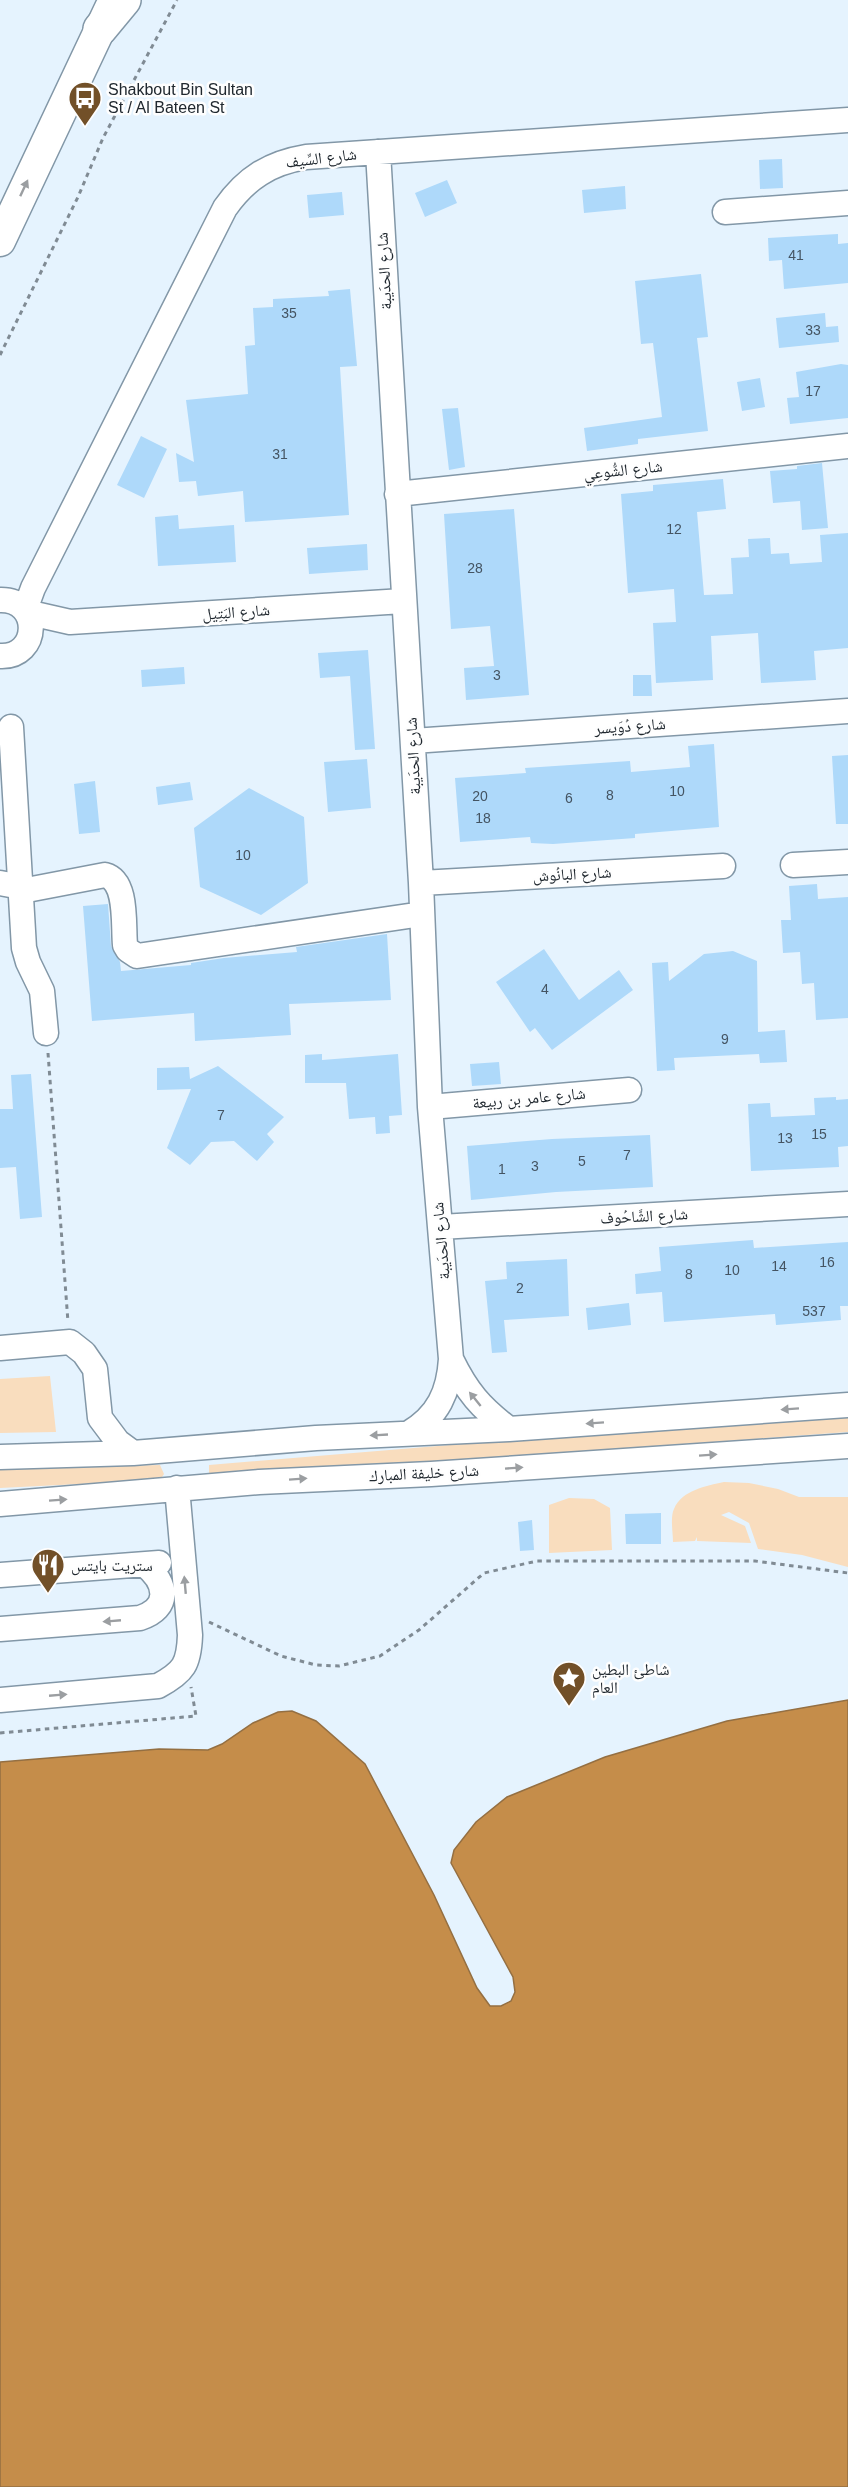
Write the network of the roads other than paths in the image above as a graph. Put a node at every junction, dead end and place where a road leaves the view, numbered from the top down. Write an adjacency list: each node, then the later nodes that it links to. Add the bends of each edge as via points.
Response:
1 (114, 0): 3 (main road)
2 (124, 0): 3 (highway)
3 (100, 29): 8 (main road, one-way to 3)
4 (848, 120): 5 (street, شارع السِّيف)
5 (378, 152): 10 (street, شارع الحدَيبة); 11 (street, شارع السِّيف, via 286,160 267,167 237,192 225,208)
6 (848, 203): 7 (street)
7 (725, 212)
8 (0, 241)
9 (848, 446): 10 (street, شارع الشُّوعِي)
10 (397, 494): 13 (street, شارع الحدَيبة)
11 (39, 577): 12 (street, شارع السِّيف); 14 (street, شارع السِّيف)
12 (1, 600): 14 (street, شارع البَتِيل, via 19,604)
13 (403, 601): 15 (street, شارع البَتِيل); 19 (street, شارع الحدَيبة)
14 (26, 611): 15 (street, شارع البَتِيل); 16 (street, via 31,630)
15 (70, 622): 16 (street, شارع البَتِيل)
16 (10, 654)
17 (848, 711): 19 (street, شارع دُوَيسر)
18 (11, 727): 24 (street)
19 (413, 741): 23 (street, شارع الحدَيبة)
20 (848, 862): 22 (street)
21 (723, 866): 23 (street, شارع البانُوش)
22 (793, 866)
23 (421, 883): 25 (street, شارع الحدَيبة)
24 (11, 886): 25 (street, via 43,888 105,875 116,880 121,890 126,945 137,956); 26 (street, via 28,962 42,990)
25 (422, 914): 28 (street, شارع الحدَيبة)
26 (46, 1033)
27 (629, 1090): 28 (street, شارع عامر بن ربيعة)
28 (430, 1107): 30 (street, شارع الحدَيبة)
29 (848, 1204): 30 (street, شارع الشَّاحُوف)
30 (440, 1227): 32 (street, شارع الحدَيبة)
31 (0, 1348): 34 (street, via 70,1342 95,1369)
32 (452, 1359): 35 (street, شارع الحدَيبة, one-way to 32, via 484,1411 470,1394); 36 (street, شارع الحدَيبة, via 442,1401 430,1417)
33 (848, 1405): 35 (street, one-way to 35)
34 (100, 1418): 39 (street, via 118,1442); 40 (street, via 84,1442)
35 (510, 1429): 36 (street)
36 (409, 1433): 37 (street, one-way to 37)
37 (258, 1443): 39 (street); 42 (street, via 269,1452 272,1466)
38 (848, 1446): 42 (street, شارع خليفة المبارك, one-way to 38)
39 (133, 1453): 40 (street)
40 (59, 1456): 41 (street)
41 (0, 1457)
42 (259, 1482): 43 (street, شارع خليفة المبارك)
43 (177, 1488): 44 (street, شارع خليفة المبارك, one-way to 43); 45 (street)
44 (0, 1504)
45 (182, 1551): 46 (street); 50 (street, one-way to 45)
46 (146, 1565): 47 (street); 48 (street, via 163,1589 159,1607)
47 (0, 1575)
48 (150, 1615): 49 (street, one-way to 49); 50 (street, via 167,1618)
49 (0, 1629)
50 (190, 1635): 51 (street, one-way to 50, via 158,1686 183,1669 189,1655)
51 (0, 1700)

